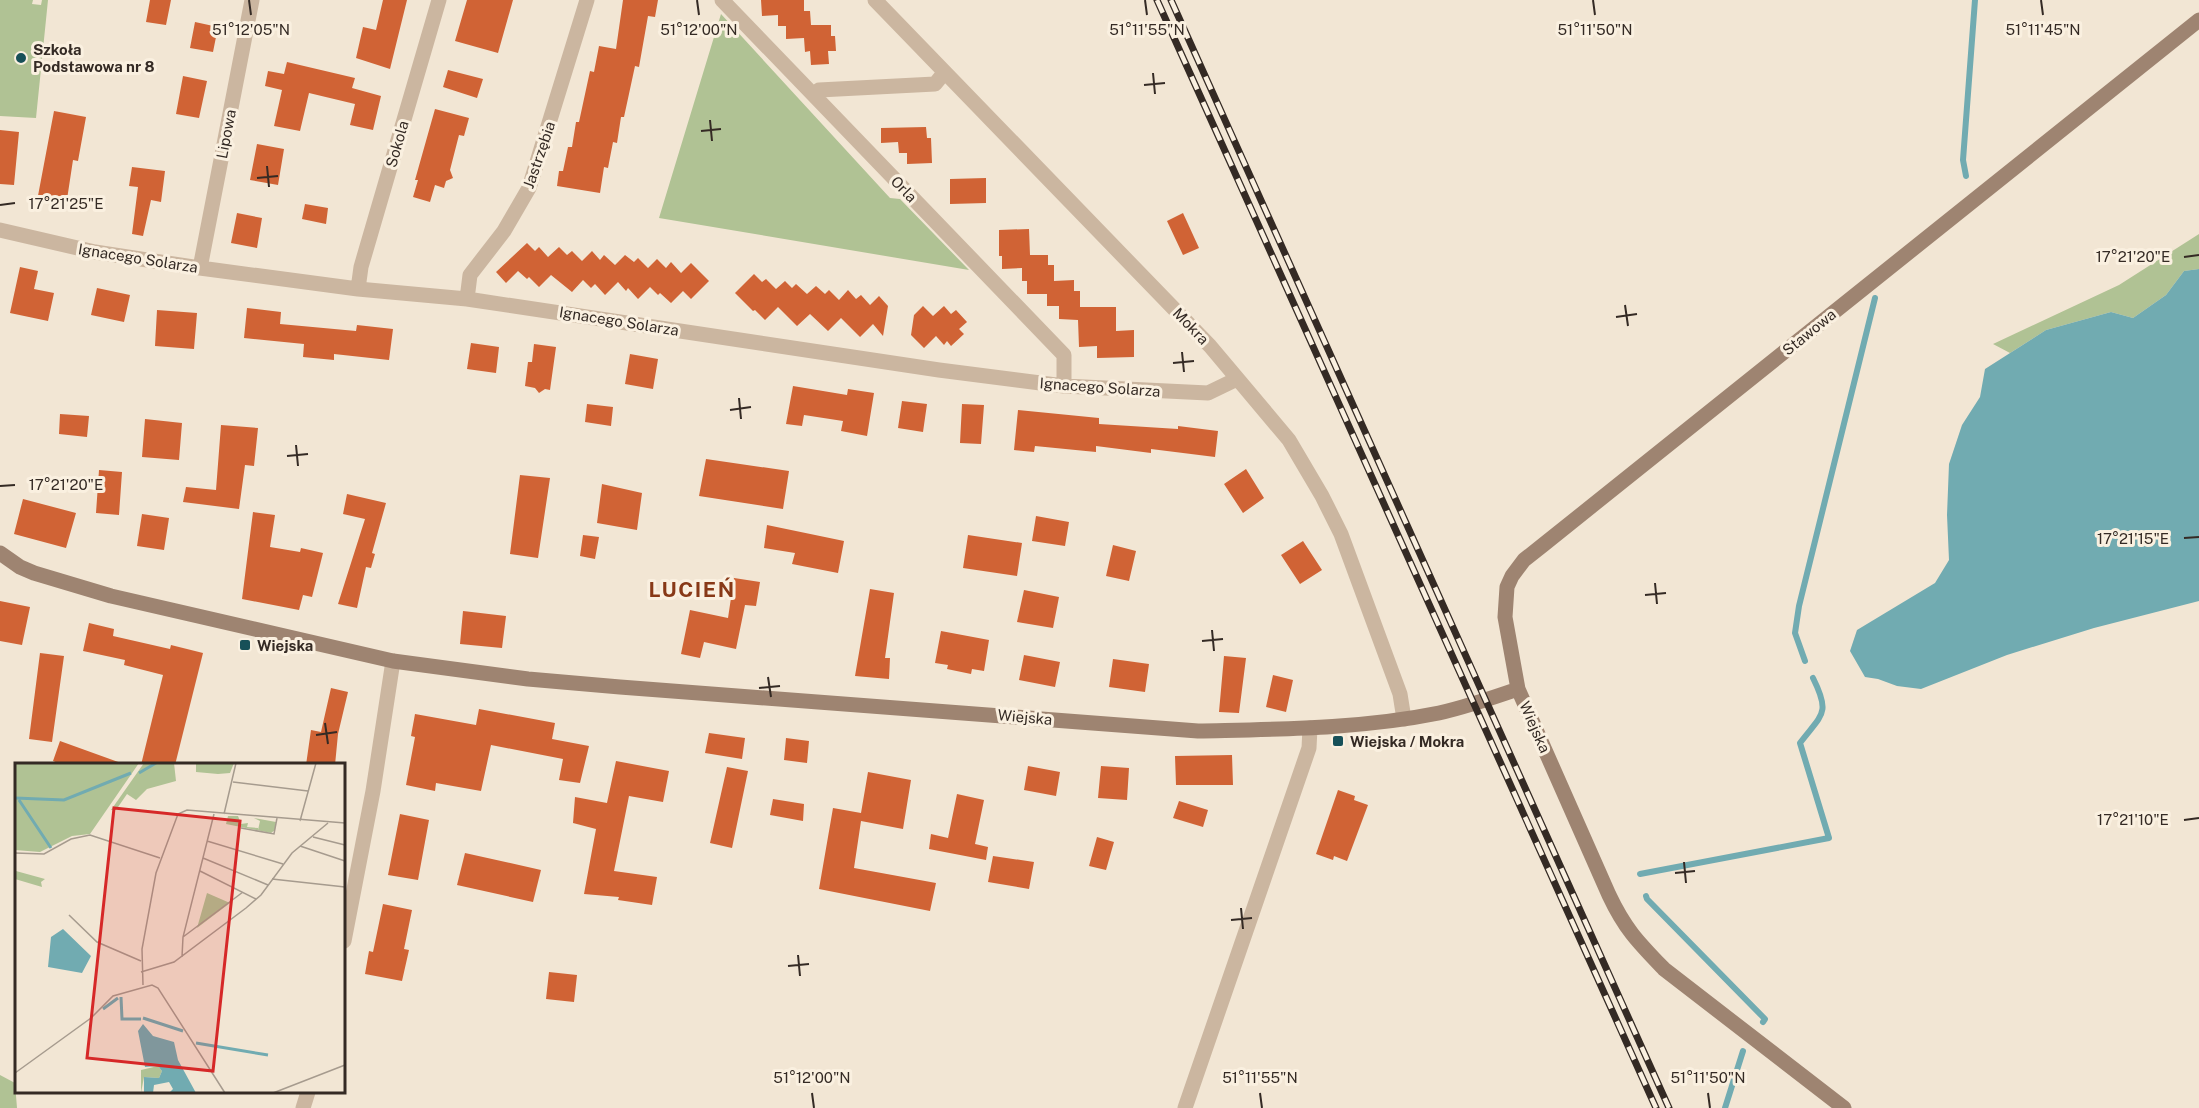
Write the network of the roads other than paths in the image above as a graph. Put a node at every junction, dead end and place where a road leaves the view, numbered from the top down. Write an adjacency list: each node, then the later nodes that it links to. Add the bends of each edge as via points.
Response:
1 (252, 0): 10 (street, Lipowa)
2 (439, 0): 11 (street, Sokola, via 361,267)
3 (587, 0): 12 (street, Jastrzębia, via 529,188 504,231 471,275)
4 (722, 0): 8 (street, Orla)
5 (875, 0): 7 (street, Mokra)
6 (2199, 20): 17 (street, Stawowa, via 1524,560 1507,587 1505,617)
7 (944, 73): 8 (street, via 934,84 819,90); 13 (street, Mokra, via 1210,346)
8 (813, 94): 14 (street, Orla, via 1064,355)
9 (0, 230): 10 (street, Ignacego Solarza, via 94,252)
10 (200, 268): 11 (street, Ignacego Solarza)
11 (358, 289): 12 (street, Ignacego Solarza)
12 (467, 298): 14 (street, Ignacego Solarza)
13 (1237, 379): 14 (street, Ignacego Solarza, via 1208,393); 18 (street, Mokra, via 1289,440 1332,515 1400,694)
14 (1064, 386)
15 (0, 553): 16 (street, Wiejska, via 34,573 111,596)
16 (393, 662): 19 (street, Wiejska, via 620,687 1198,731); 20 (street)
17 (1518, 689): 18 (street, Wiejska, via 1474,704); 24 (street, Wiejska, via 1615,908 1638,944 1664,969)
18 (1404, 719): 19 (street, Wiejska)
19 (1310, 728): 23 (street, via 1309,748)
20 (345, 936)
21 (308, 1093): 22 (street)
22 (303, 1108)
23 (1185, 1108)
24 (1844, 1108)

